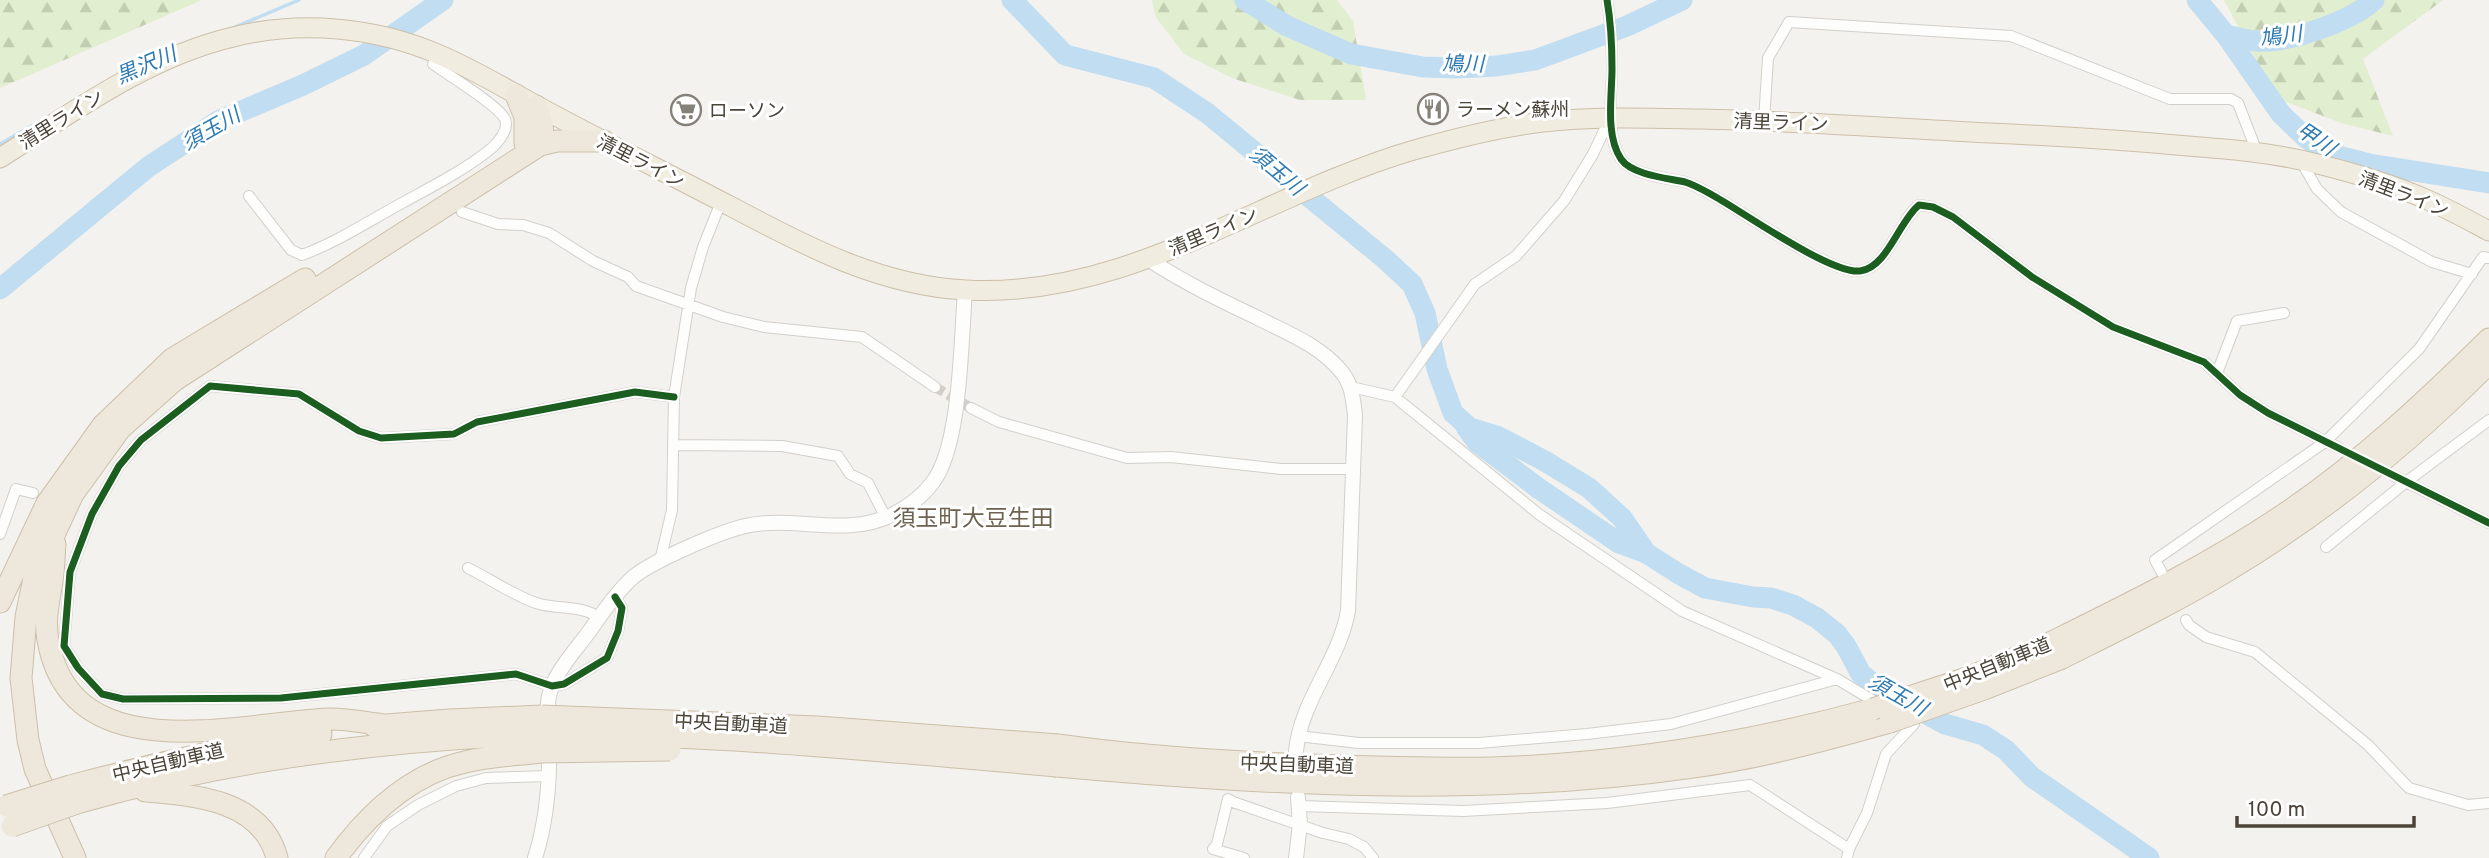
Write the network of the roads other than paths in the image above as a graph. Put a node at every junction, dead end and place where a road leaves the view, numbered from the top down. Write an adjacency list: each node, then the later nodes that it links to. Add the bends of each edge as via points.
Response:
1 (1607, 0): 5 (street)
2 (439, 60): 3 (highway, 清里ライン); 11 (highway, 清里ライン, via 376,35 348,30 310,28 233,37 169,60 109,89); 13 (street, via 505,118 503,135 493,147 443,182 302,255 292,250)
3 (516, 94): 4 (highway, 清里ライン); 8 (highway)
4 (536, 106): 7 (highway, 清里ライン); 8 (highway, via 543,121)
5 (1610, 118): 6 (highway, 清里ライン); 18 (highway, 清里ライン, via 1544,122 1407,152); 26 (street, via 1622,160 1640,171 1713,195 1790,242 1849,270 1874,266 1910,212 1919,205 1933,206 2032,277 2113,327 2204,362); 30 (street, via 1564,201 1516,256 1475,284)
6 (1764, 121): 10 (highway, 清里ライン, via 2125,140); 10 (street, via 1768,58 1789,22 2011,36 2170,99 2231,99 2238,103)
7 (578, 128): 8 (highway); 9 (highway, 清里ライン)
8 (536, 141): 9 (highway); 22 (highway)
9 (604, 141): 14 (highway, 清里ライン)
10 (2257, 152): 12 (highway, 清里ライン)
11 (0, 158)
12 (2301, 160): 16 (highway, 清里ライン, via 2374,179); 19 (street, via 2317,189 2341,212 2432,262)
13 (249, 196)
14 (722, 202): 20 (highway, 清里ライン, via 832,258 910,282); 21 (street)
15 (463, 212): 21 (street, via 549,233 628,277 636,286)
16 (2489, 231)
17 (2489, 258): 19 (street, via 2483,257)
18 (1148, 259): 20 (highway, 清里ライン, via 1093,278 1043,288); 28 (street, via 1182,282 1306,342 1327,356)
19 (2472, 274): 33 (street, via 2419,349)
20 (965, 290): 42 (street, via 950,444 935,480 923,494)
21 (688, 304): 27 (street, via 764,327 862,337); 29 (street)
22 (265, 311): 44 (highway, via 120,429 73,494); 47 (highway, via 172,359 119,407 47,503)
23 (2284, 313): 26 (street, via 2237,321)
24 (2489, 339): 55 (highway, 中央自動車道, via 2387,434 2288,512)
25 (2489, 363): 55 (highway, 中央自動車道, via 2400,447 2297,526 2169,604)
26 (2217, 373): 33 (street, via 2268,413)
27 (935, 387)
28 (1351, 387): 30 (street); 36 (street)
29 (674, 397): 34 (street); 41 (street, via 635,392 477,422 454,434 381,438 359,432 299,394 210,386 141,440)
30 (1395, 397): 56 (street, via 1540,515 1682,611)
31 (971, 408): 36 (street, via 999,422 1127,458)
32 (2489, 420): 38 (street)
33 (2325, 442): 35 (street); 50 (street, via 2155,560)
34 (675, 445): 42 (street, via 782,446 838,456 850,474 868,483); 48 (street, via 672,510)
35 (2339, 448)
36 (1355, 469): 60 (street, via 1344,633 1308,707)
37 (2394, 476): 38 (street)
38 (2406, 482): 43 (street); 46 (street)
39 (33, 493): 45 (street, via 16,489)
40 (87, 499): 41 (street)
41 (99, 501): 57 (street, via 70,572 64,646 102,694 124,699 281,698 516,674)
42 (886, 518): 48 (street, via 848,527 745,526)
43 (2489, 523)
44 (56, 528): 58 (highway, via 47,611 52,660 73,696 104,718 138,727 192,731 329,718); 71 (highway, via 34,578 21,678 35,769)
45 (0, 534)
46 (2326, 547)
47 (22, 552): 52 (highway); 70 (highway, via 10,665 14,729 23,772)
48 (660, 561): 51 (street, via 642,569)
49 (468, 568): 53 (street, via 537,603 578,608)
50 (2162, 573)
51 (615, 597): 53 (street); 57 (street, via 622,608 607,658 564,684)
52 (0, 602)
53 (600, 618): 57 (street)
54 (2186, 621): 66 (street, via 2206,637 2255,652 2368,745 2409,788 2468,805)
55 (2055, 651): 61 (highway, 中央自動車道, bridge, via 1967,678 1881,715 1603,760 1493,768 1389,768)
56 (1837, 679): 60 (street, via 1671,724 1479,743); 69 (street, via 1914,724 1886,754)
57 (552, 686): 62 (street, via 548,698)
58 (385, 725): 59 (highway, 中央自動車道); 64 (highway, 中央自動車道, via 179,758)
59 (541, 734): 61 (highway, 中央自動車道, bridge, via 627,734); 61 (highway, 中央自動車道, bridge, via 818,727); 63 (highway, 中央自動車道, via 341,749); 73 (highway, via 416,781 376,810)
60 (1297, 744)
61 (1058, 756)
62 (550, 776): 74 (street, via 486,778 456,786 387,826); 75 (street)
63 (125, 789): 64 (highway, 中央自動車道); 72 (highway, via 227,804 267,835)
64 (74, 794): 67 (highway, 中央自動車道, bridge)
65 (1298, 802): 68 (street); 69 (street, via 1463,811 1607,803 1750,785)
66 (2489, 803)
67 (5, 818)
68 (1300, 824): 76 (street, via 1228,799 1213,849); 77 (street); 78 (street, via 1349,839)
69 (1848, 854)
70 (61, 858)
71 (75, 858)
72 (277, 858)
73 (336, 858)
74 (364, 858)
75 (535, 858)
76 (1244, 858)
77 (1296, 858)
78 (1373, 858)

